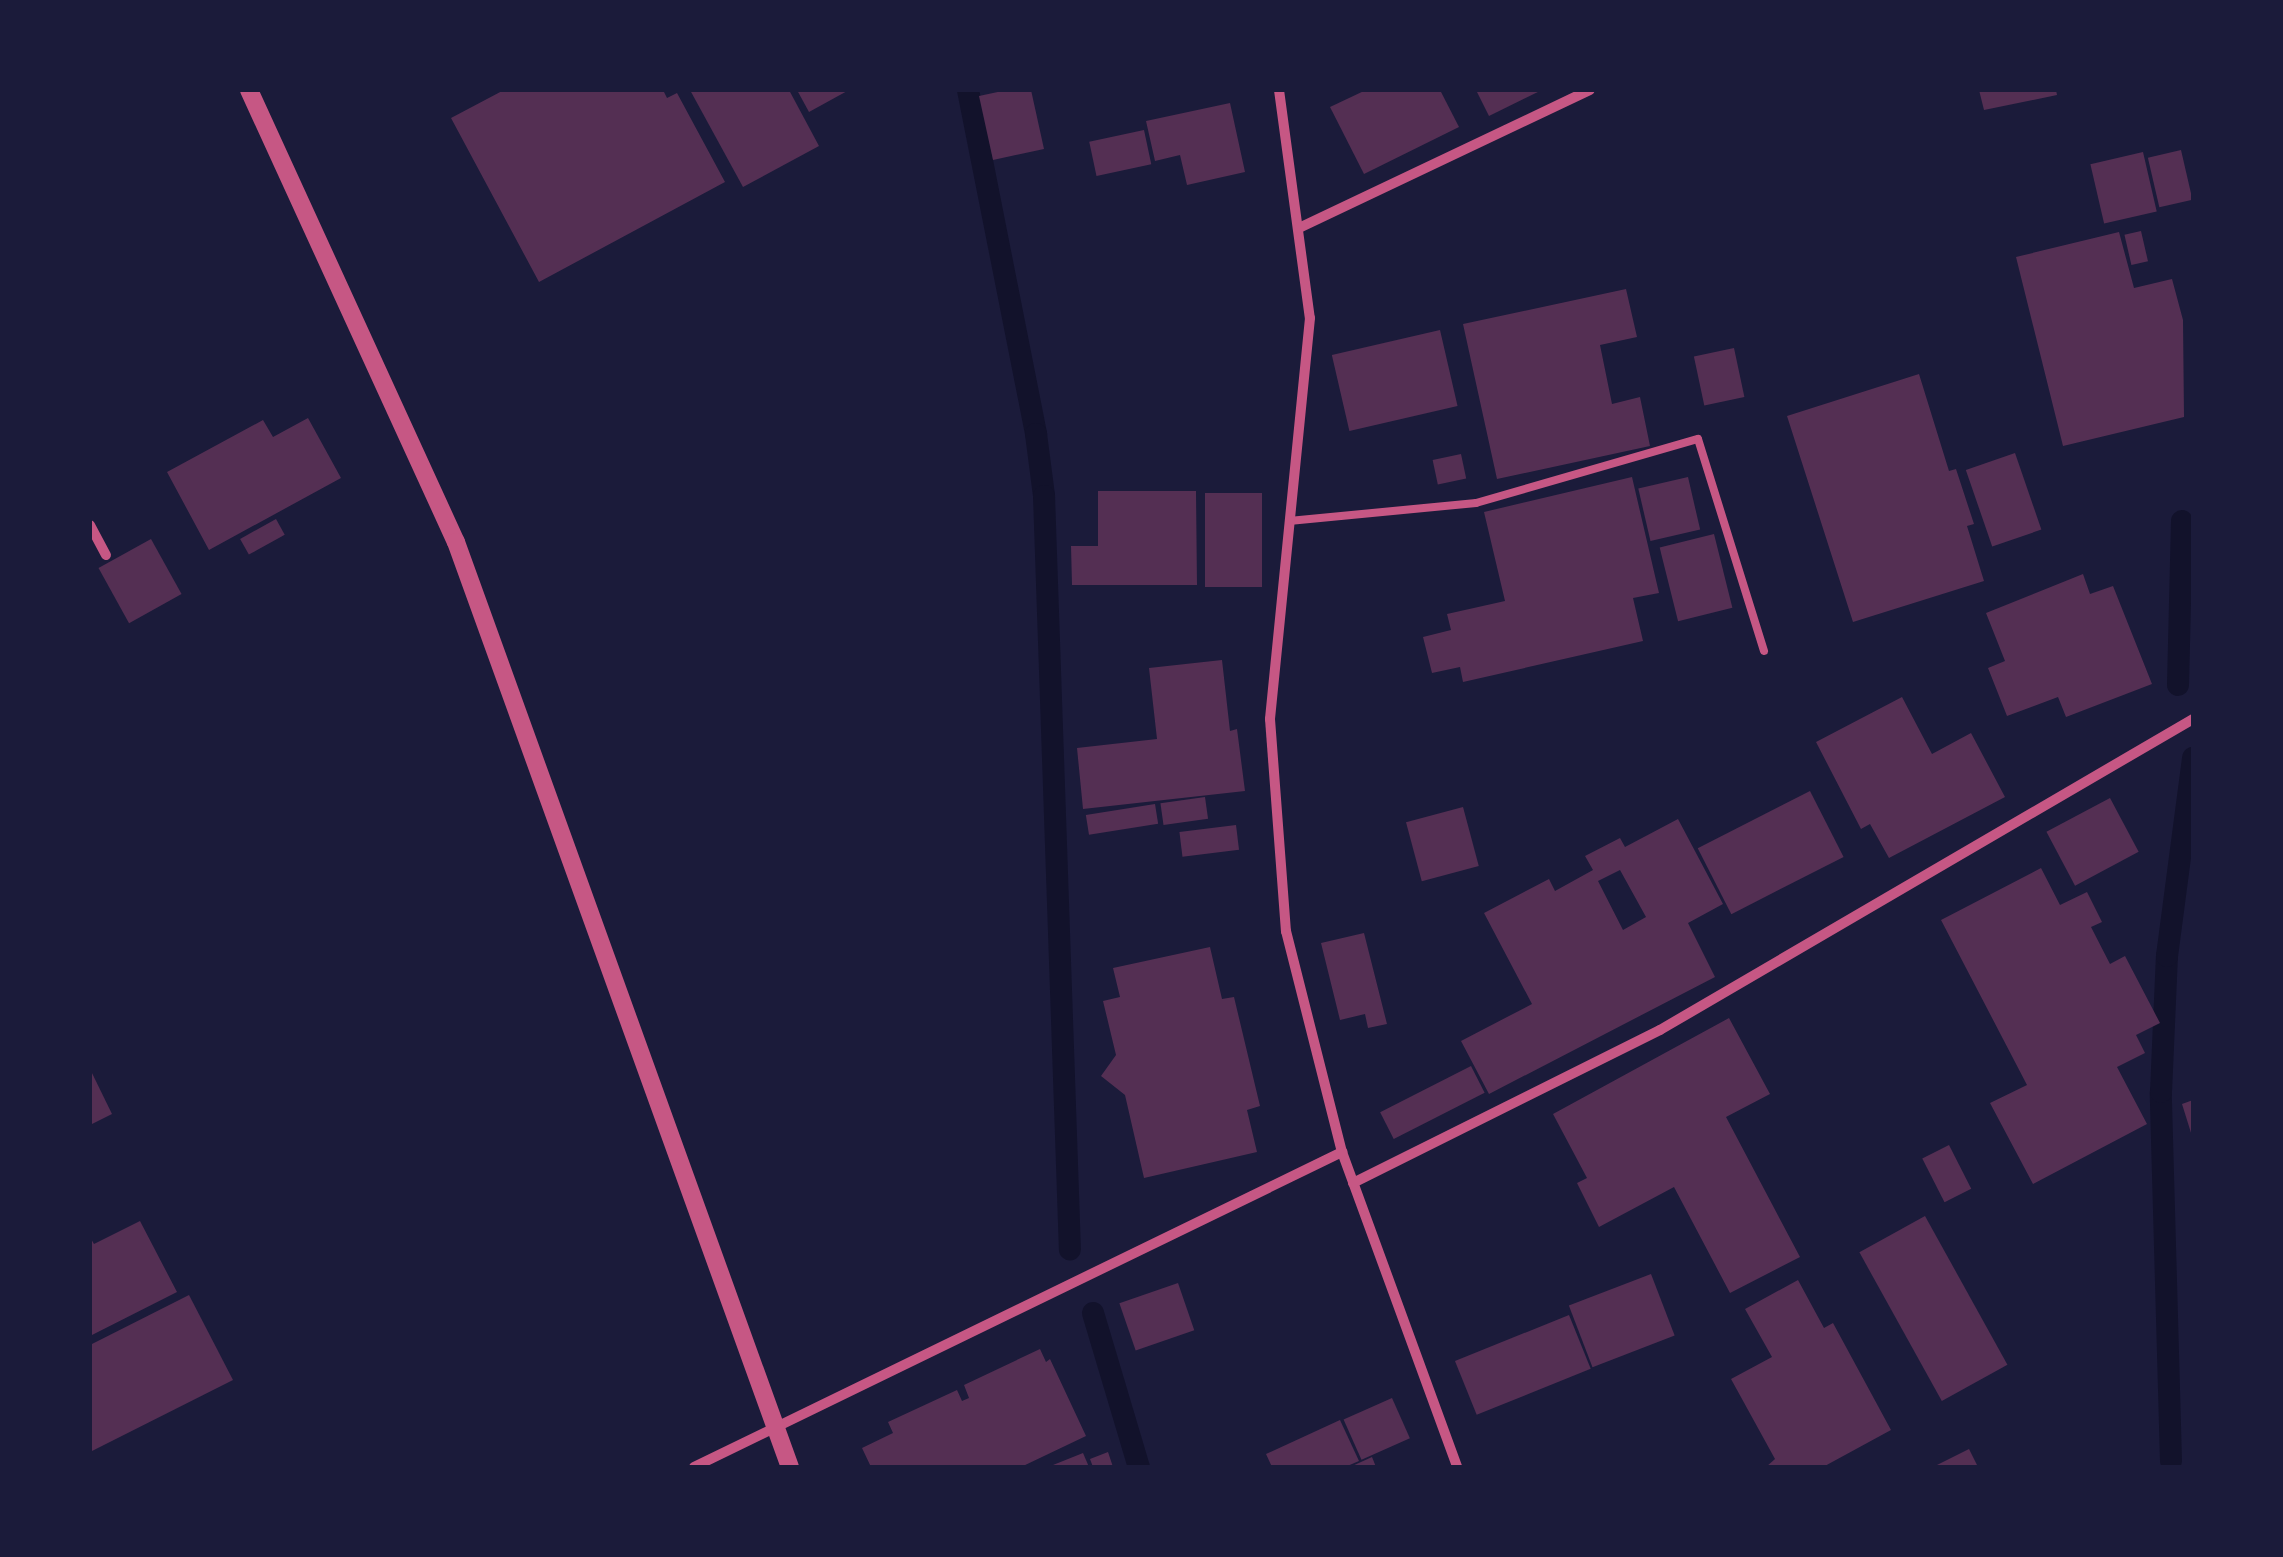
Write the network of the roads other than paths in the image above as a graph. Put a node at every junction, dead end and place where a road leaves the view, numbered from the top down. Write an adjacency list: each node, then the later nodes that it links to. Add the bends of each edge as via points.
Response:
1 (248, 90): 12 (street, via 456,542)
2 (1279, 90): 4 (street)
3 (1590, 90): 4 (street)
4 (1298, 228): 5 (street, via 1310,318)
5 (1289, 521): 8 (lane, via 1476,502 1698,439); 10 (street, via 1270,718 1286,930)
6 (90, 525): 7 (street)
7 (106, 555)
8 (1764, 650)
9 (2193, 718): 11 (street, via 1660,1030)
10 (1342, 1152): 11 (street); 12 (street)
11 (1353, 1183): 15 (street)
12 (775, 1428): 13 (street); 14 (street)
13 (694, 1467)
14 (790, 1467)
15 (1457, 1467)

